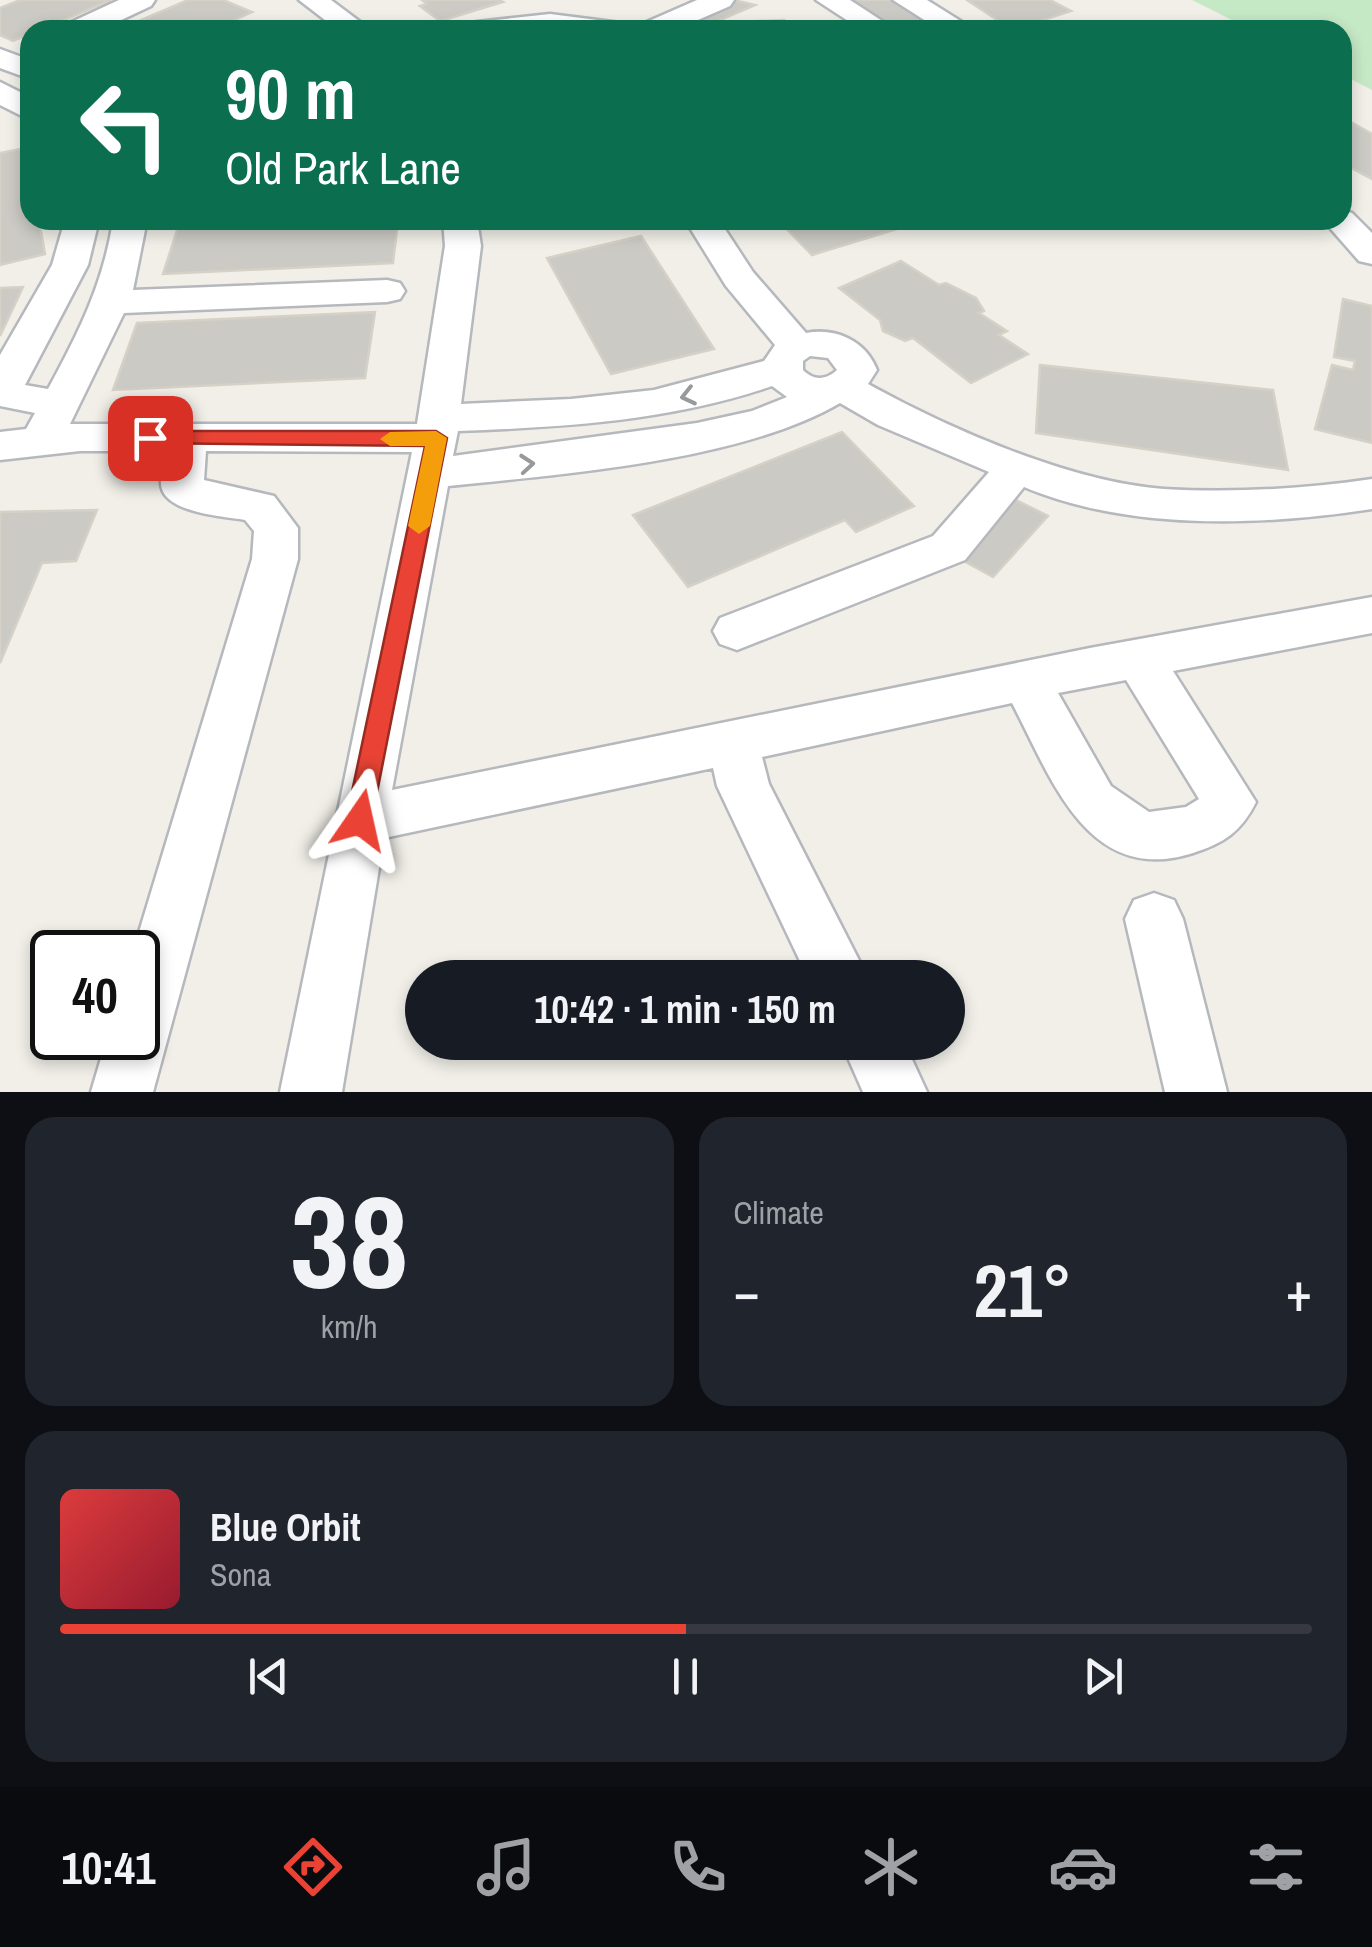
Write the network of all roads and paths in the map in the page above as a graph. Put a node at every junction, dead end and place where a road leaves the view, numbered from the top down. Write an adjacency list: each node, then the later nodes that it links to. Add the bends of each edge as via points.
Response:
1 (141, 0): 6 (street)
2 (313, 0): 7 (street)
3 (720, 0): 8 (street)
4 (830, 0): 9 (street)
5 (907, 0): 10 (street)
6 (99, 20)
7 (342, 20)
8 (675, 20)
9 (865, 20)
10 (943, 20)
11 (79, 230): 18 (street)
12 (129, 230): 17 (street)
13 (462, 230): 25 (street)
14 (708, 230): 21 (street)
15 (1350, 230): 16 (street)
16 (1372, 253)
17 (124, 262): 18 (street); 20 (street)
18 (70, 265): 23 (street, via 4,383 9,395)
19 (387, 291): 20 (street)
20 (109, 302): 23 (street)
21 (789, 358): 22 (street, via 827,344 852,357 855,377); 25 (street, one-way to 25, via 710,392)
22 (837, 389): 25 (street, one-way to 22, via 552,461 713,434 802,410); 27 (street)
23 (51, 422): 24 (street); 26 (street)
24 (186, 438): 25 (street); 38 (street, via 182,487 259,507 276,528 275,559)
25 (435, 443): 34 (street)
26 (0, 446)
27 (1017, 467): 28 (street, via 1056,483 1162,504 1304,504); 30 (street, via 949,548)
28 (1372, 494)
29 (1372, 616): 31 (street)
30 (737, 631)
31 (1138, 658): 32 (street); 32 (street, via 1228,802 1221,816 1180,835 1140,837 1092,802)
32 (1025, 680): 33 (street)
33 (734, 742): 34 (street); 36 (street, via 743,786)
34 (360, 820): 39 (street)
35 (1154, 919): 41 (street)
36 (830, 960)
37 (880, 1060): 40 (street)
38 (122, 1092)
39 (311, 1092)
40 (896, 1092)
41 (1196, 1092)

